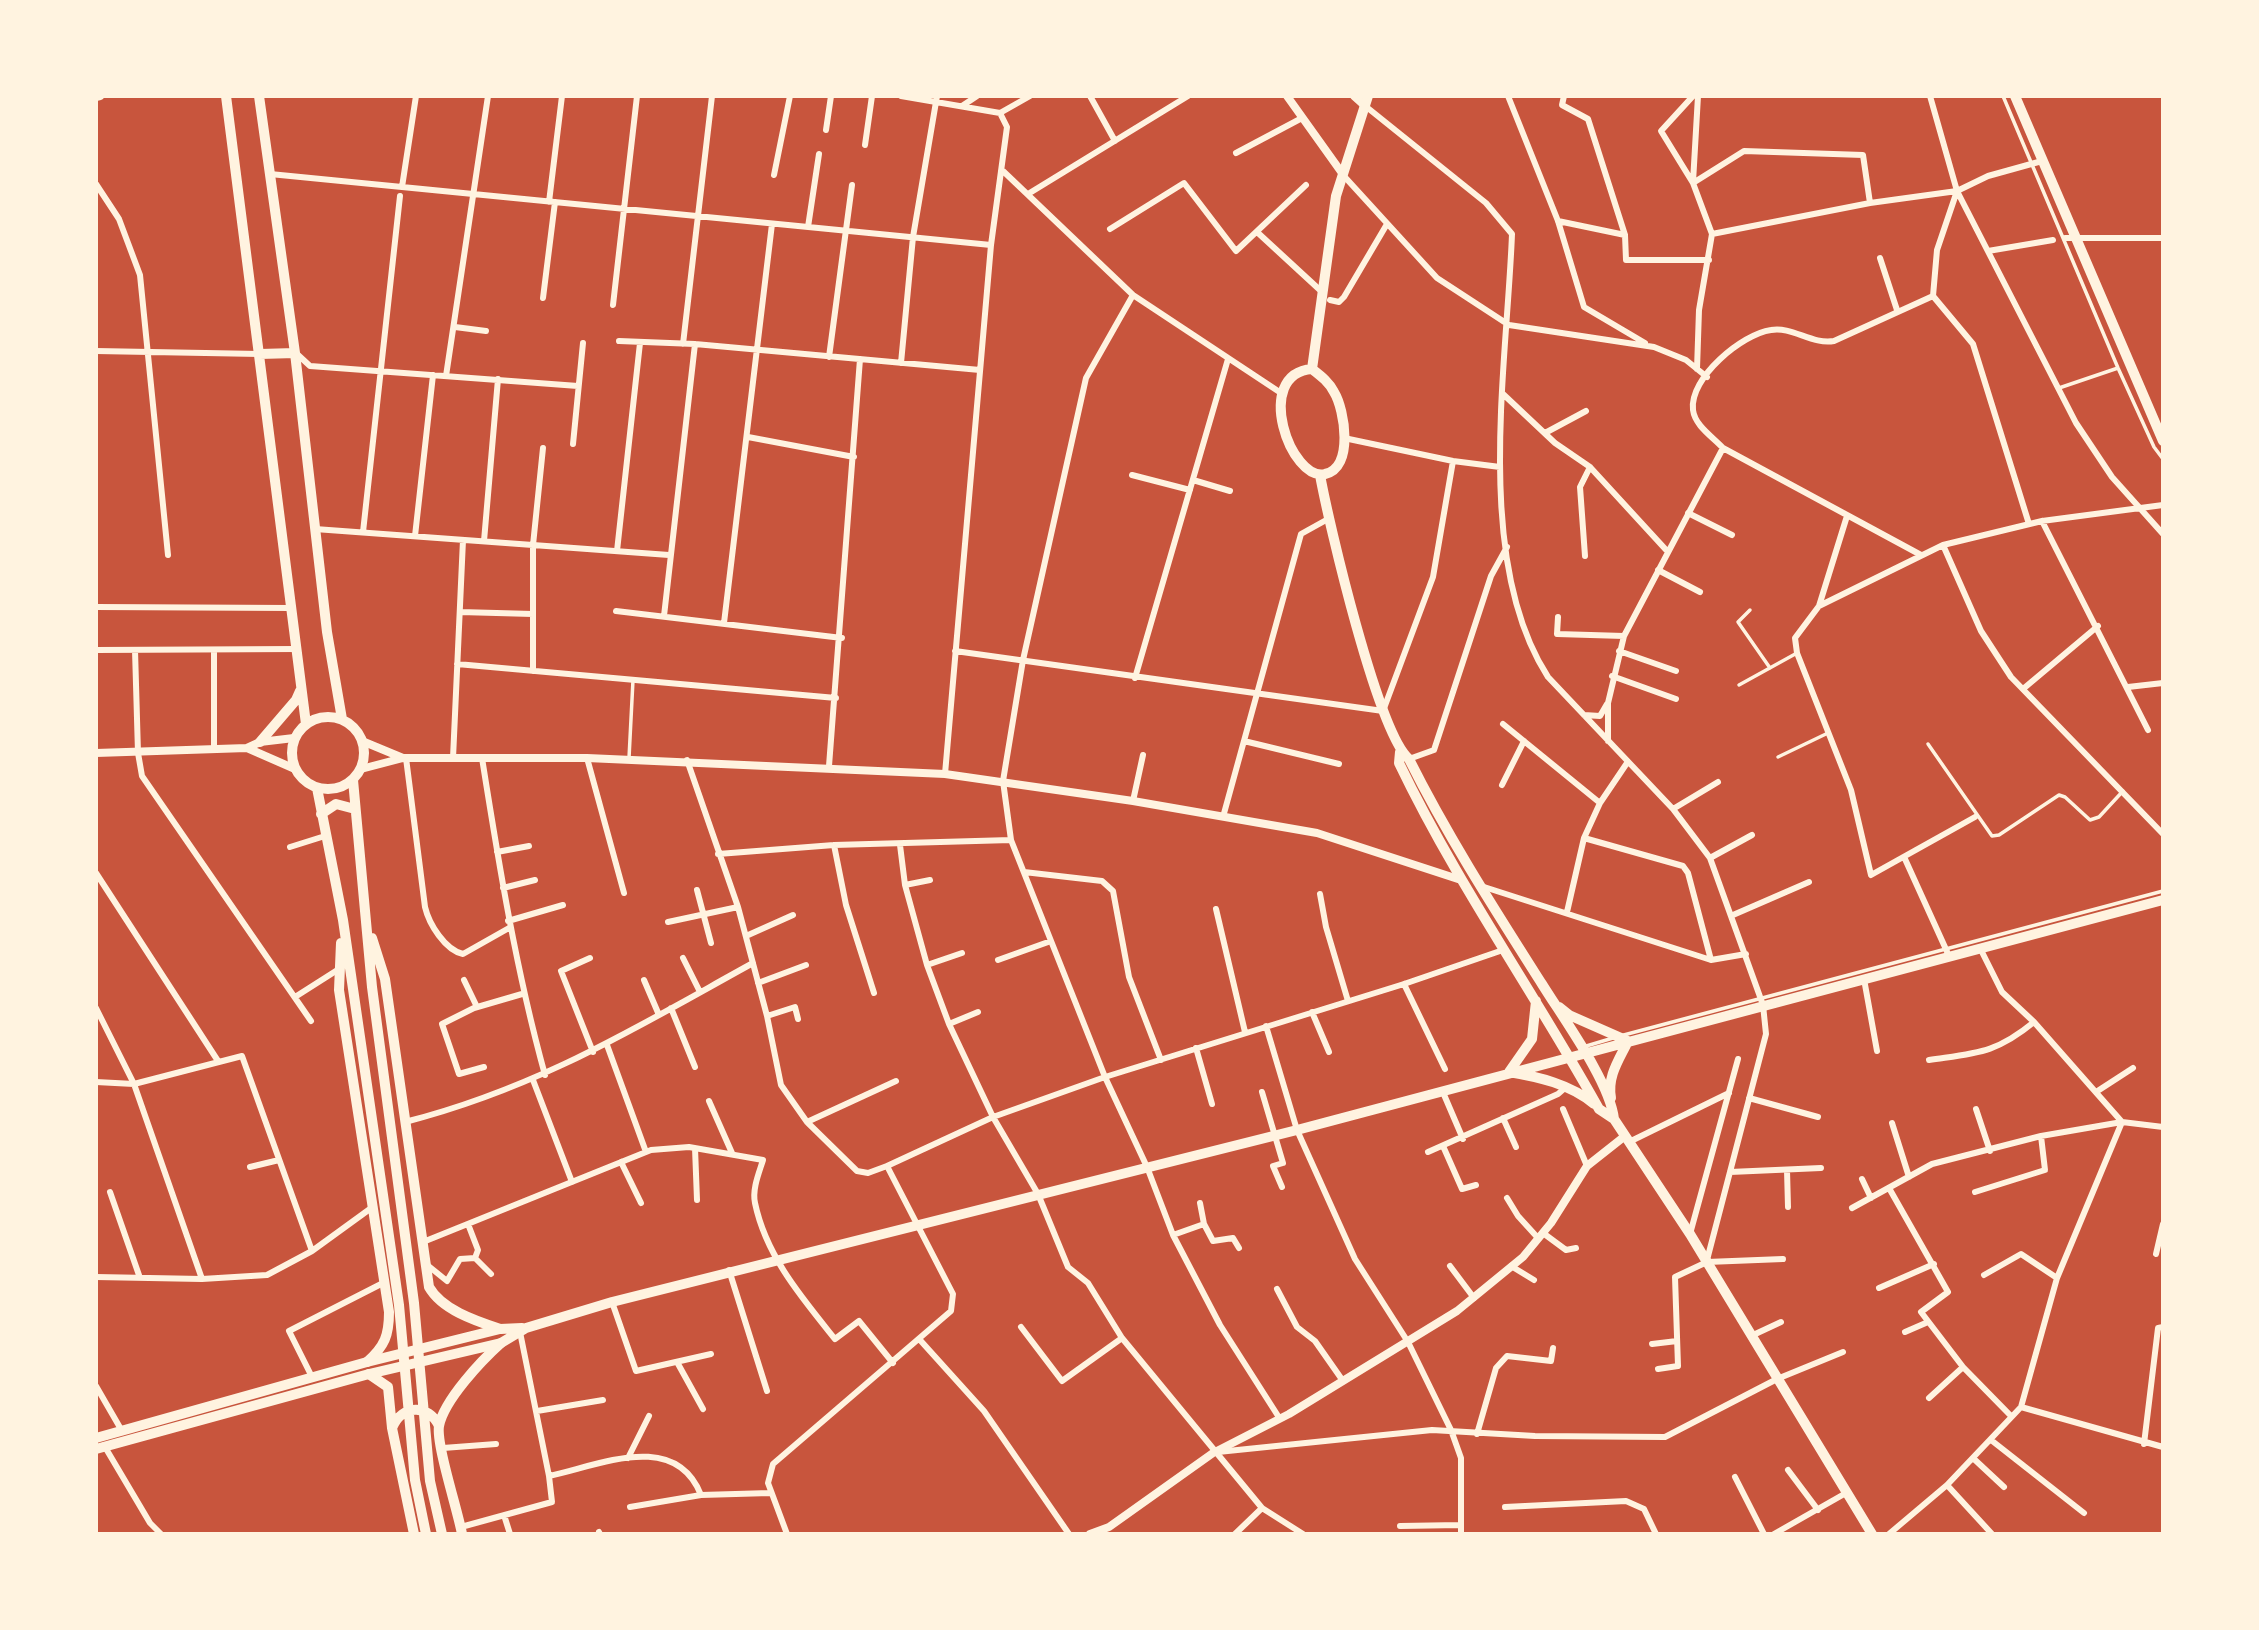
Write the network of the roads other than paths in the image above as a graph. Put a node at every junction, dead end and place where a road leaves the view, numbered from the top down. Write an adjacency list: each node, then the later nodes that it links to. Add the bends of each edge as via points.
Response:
1 (226, 96): 89 (main road)
2 (259, 96): 37 (main road)
3 (416, 96): 43 (street)
4 (488, 96): 45 (street)
5 (562, 96): 48 (street)
6 (638, 96): 50 (street)
7 (712, 96): 51 (street)
8 (790, 96): 38 (street)
9 (831, 96): 29 (street)
10 (872, 96): 31 (street)
11 (901, 96): 24 (street)
12 (977, 96): 26 (street)
13 (1030, 96): 27 (street)
14 (1090, 96): 30 (street)
15 (1188, 96): 30 (street)
16 (1287, 96): 28 (street)
17 (1354, 96): 25 (street)
18 (1508, 96): 52 (street)
19 (1564, 96): 59 (street, via 1562,105 1588,119)
20 (1695, 96): 39 (street); 39 (street, via 1661,131)
21 (1930, 96): 44 (street)
22 (2003, 96): 34 (lane)
23 (2015, 96): 34 (main road)
24 (936, 99): 26 (street); 61 (street)
25 (1366, 101): 36 (main road); 76 (street, via 1486,203 1512,234)
26 (962, 106): 27 (street)
27 (1000, 113): 35 (street, via 1007,127)
28 (1302, 118): 32 (street); 36 (street)
29 (826, 130)
30 (1115, 141): 46 (street)
31 (865, 145)
32 (1236, 153)
33 (819, 154): 55 (street)
34 (2037, 163): 44 (street, via 1988,176); 62 (main road)
35 (1003, 172): 46 (street); 65 (street)
36 (1342, 173): 54 (street); 69 (main road)
37 (270, 174): 43 (street); 87 (main road)
38 (774, 175)
39 (1693, 183): 49 (street, via 1744,151 1863,155); 60 (street)
40 (96, 184): 88 (street, via 132,247)
41 (852, 185): 57 (street)
42 (1306, 185): 58 (street)
43 (402, 187): 45 (street)
44 (1957, 191): 49 (street); 66 (street); 71 (street, via 1937,250)
45 (474, 194): 48 (street); 77 (street)
46 (1028, 194): 70 (street)
47 (400, 196): 98 (street)
48 (552, 202): 50 (street); 72 (street)
49 (1870, 203): 60 (street)
50 (625, 209): 51 (street); 74 (street)
51 (698, 216): 53 (street); 82 (street)
52 (1558, 221): 59 (street); 84 (street, via 1584,307)
53 (772, 224): 55 (street); 85 (street)
54 (1387, 224): 73 (street, via 1344,297 1339,302); 76 (street, via 1437,278)
55 (808, 227): 57 (street)
56 (1110, 229): 58 (street, via 1184,183 1236,251)
57 (846, 231): 61 (street); 90 (street)
58 (1257, 232): 69 (street)
59 (1625, 234): 68 (street, via 1626,260)
60 (1712, 234): 68 (street)
61 (913, 237): 65 (street); 93 (street)
62 (2070, 238): 63 (street); 94 (lane); 111 (main road)
63 (2163, 238)
64 (2053, 240): 66 (street)
65 (991, 245): 97 (street)
66 (1989, 251): 104 (street)
67 (1880, 258): 75 (street)
68 (1709, 260): 96 (street, via 1699,310)
69 (1321, 291): 95 (main road)
70 (1133, 295): 92 (street); 170 (street, via 1086,378)
71 (1933, 296): 75 (street); 131 (street, via 1973,344)
72 (543, 298)
73 (1330, 300)
74 (613, 304)
75 (1897, 310): 101 (street, via 1828,342 1768,330 1728,348)
76 (1508, 325): 84 (street); 106 (street)
77 (456, 327): 78 (street); 100 (street)
78 (486, 331)
79 (618, 341): 81 (street)
80 (583, 343): 103 (street)
81 (640, 343): 82 (street); 142 (street)
82 (683, 344): 83 (street)
83 (695, 344): 85 (street); 145 (street)
84 (1654, 347): 96 (street)
85 (759, 350): 90 (street); 109 (street)
86 (96, 351): 88 (street)
87 (295, 353): 89 (main road); 98 (street, via 310,366); 132 (main road)
88 (148, 354): 89 (street); 144 (street)
89 (260, 354): 152 (main road)
90 (829, 357): 91 (street)
91 (860, 359): 93 (street); 115 (street)
92 (1228, 359): 105 (street); 122 (street)
93 (901, 363): 97 (street)
94 (2118, 368): 104 (lane); 116 (lane)
95 (1312, 369): 105 (main road, via 1295,372); 110 (main road, via 1335,394 1344,416)
96 (1697, 369): 101 (street)
97 (980, 370): 168 (street)
98 (379, 371): 99 (street); 133 (street)
99 (433, 375): 100 (street); 136 (street)
100 (446, 376): 102 (street)
101 (1707, 377): 114 (street, via 1693,401 1693,413)
102 (498, 379): 103 (street); 138 (street)
103 (578, 386): 112 (street)
104 (2059, 388): 126 (street, via 2112,477)
105 (1281, 393): 121 (main road, via 1281,411 1294,453 1312,473)
106 (1503, 394): 108 (street); 118 (street)
107 (1586, 411): 108 (street)
108 (1545, 433): 119 (street)
109 (748, 437): 115 (street); 159 (street)
110 (1344, 438): 117 (street); 121 (main road, via 1337,466)
111 (2163, 441)
112 (573, 444)
113 (543, 448): 139 (street)
114 (1723, 448): 127 (street); 128 (street)
115 (854, 457): 162 (street)
116 (2163, 459)
117 (1452, 461): 118 (street); 187 (street, via 1433,577)
118 (1500, 467): 141 (street)
119 (1590, 467): 143 (street); 147 (street, via 1580,487)
120 (1132, 475): 123 (street)
121 (1320, 475): 129 (main road)
122 (1193, 480): 123 (street); 124 (street)
123 (1190, 490): 176 (street)
124 (1230, 491)
125 (2163, 505): 126 (street)
126 (2140, 509): 130 (street); 134 (street)
127 (1688, 513): 135 (street); 143 (street)
128 (1847, 516): 146 (street); 150 (street)
129 (1328, 519): 183 (street, via 1301,534); 187 (main road)
130 (2042, 521): 131 (street); 160 (street)
131 (2029, 524): 140 (street)
132 (315, 529): 133 (street); 189 (main road)
133 (363, 532): 136 (street)
134 (2163, 534)
135 (1732, 535)
136 (415, 536): 137 (street)
137 (463, 540): 138 (street); 155 (street)
138 (484, 541): 139 (street)
139 (533, 545): 142 (street); 156 (street)
140 (1943, 545): 146 (street); 182 (street, via 1981,631)
141 (1507, 547): 188 (street, via 1527,639 1548,677); 206 (street, via 1491,576 1434,750)
142 (617, 551): 145 (street)
143 (1668, 552): 148 (street)
144 (168, 555)
145 (669, 555): 157 (street)
146 (1922, 555): 150 (street)
147 (1585, 556)
148 (1658, 570): 149 (street); 161 (street)
149 (1700, 592)
150 (1819, 606): 169 (street, via 1795,638)
151 (96, 607): 152 (street)
152 (291, 608): 163 (main road)
153 (1750, 610): 172 (lane, via 1738,622)
154 (616, 611): 157 (street)
155 (460, 612): 156 (street); 171 (street)
156 (533, 614): 173 (street)
157 (664, 616): 159 (street)
158 (1558, 617): 161 (street, via 1557,634)
159 (724, 623): 162 (street)
160 (2098, 626): 180 (street); 182 (street)
161 (1624, 636): 167 (street)
162 (842, 638): 184 (street)
163 (297, 649): 166 (street); 181 (main road)
164 (96, 650): 165 (street)
165 (135, 650): 166 (street); 204 (street)
166 (214, 650): 202 (street)
167 (1619, 651): 174 (street); 175 (street)
168 (955, 652): 170 (street); 219 (street)
169 (1797, 653): 172 (lane); 193 (street)
170 (1023, 660): 176 (street); 221 (street)
171 (457, 664): 173 (street); 209 (street)
172 (1770, 668): 179 (lane)
173 (533, 671): 177 (street)
174 (1676, 671)
175 (1612, 676): 185 (street); 186 (street)
176 (1135, 678): 183 (street)
177 (633, 680): 184 (street); 212 (lane)
178 (2163, 683): 180 (street)
179 (1739, 685)
180 (2128, 687): 192 (street)
181 (301, 688): 190 (main road); 198 (main road)
182 (2023, 689): 225 (street)
183 (1258, 694): 187 (street); 196 (street)
184 (836, 698): 216 (street)
185 (1676, 699)
186 (1608, 702): 188 (street, via 1600,716); 199 (street)
187 (1383, 711): 206 (main road)
188 (1582, 715): 199 (street)
189 (342, 719): 190 (main road, via 323,717); 195 (main road)
190 (306, 724): 194 (main road)
191 (1503, 724): 197 (street)
192 (2148, 730)
193 (1830, 732): 207 (lane); 245 (street, via 1851,790 1871,875)
194 (294, 738): 198 (street); 217 (main road, via 291,755)
195 (362, 741): 208 (street); 218 (main road)
196 (1244, 741): 215 (street); 231 (street)
197 (1524, 741): 223 (street); 227 (street)
198 (260, 742): 201 (street)
199 (1608, 742): 214 (street)
200 (1928, 744): 232 (lane)
201 (247, 748): 202 (street); 217 (street)
202 (214, 750): 204 (street)
203 (96, 753): 204 (street)
204 (138, 753): 295 (street, via 142,776)
205 (1143, 755): 226 (street)
206 (1404, 755): 248 (main road, via 1399,763); 253 (main road)
207 (1778, 757)
208 (405, 758): 209 (street); 218 (street); 270 (street, via 430,920 447,946 463,954)
209 (453, 758): 210 (street)
210 (482, 758): 211 (street); 242 (street)
211 (587, 758): 212 (street); 257 (street)
212 (629, 760): 213 (street)
213 (687, 760): 216 (street); 243 (street)
214 (1627, 763): 227 (street); 229 (street)
215 (1339, 764)
216 (830, 766): 219 (street)
217 (295, 769): 224 (main road)
218 (361, 769): 220 (main road)
219 (946, 774): 221 (street)
220 (353, 780): 224 (main road, via 330,790); 228 (main road)
221 (1003, 781): 226 (street); 237 (street)
222 (1718, 782): 229 (street)
223 (1502, 785)
224 (317, 788): 230 (main road)
225 (2123, 792): 232 (lane, via 2099,817 2090,820 2059,795 1999,835 1992,836); 233 (street)
226 (1133, 801): 231 (street)
227 (1600, 803): 236 (street)
228 (355, 809): 230 (main road, via 336,804); 265 (main road)
229 (1673, 809): 244 (street)
230 (321, 814): 235 (main road)
231 (1223, 817): 248 (street, via 1317,833)
232 (1976, 817): 245 (street)
233 (2163, 834)
234 (1752, 835): 244 (street)
235 (325, 836): 241 (street); 268 (main road)
236 (1584, 838): 263 (street); 282 (street, via 1683,866)
237 (1011, 841): 239 (street); 246 (street)
238 (834, 845): 239 (street); 243 (street); 293 (street, via 846,905)
239 (900, 845): 252 (street)
240 (529, 846): 242 (street)
241 (290, 847)
242 (497, 852): 254 (street)
243 (719, 854): 261 (street)
244 (1710, 858): 267 (street)
245 (1905, 859): 277 (street)
246 (1024, 872): 272 (street); 321 (street, via 1109,884 1129,977)
247 (96, 873): 324 (street)
248 (1458, 879): 275 (main road)
249 (536, 880): 254 (street)
250 (930, 880): 252 (street)
251 (1809, 882): 267 (street)
252 (905, 885): 285 (street)
253 (1480, 886): 263 (street); 298 (main road)
254 (503, 888): 270 (street)
255 (697, 890): 264 (street)
256 (2163, 891): 277 (lane)
257 (624, 892)
258 (1320, 894): 296 (street)
259 (2163, 900): 274 (main road)
260 (563, 905): 270 (street)
261 (738, 907): 264 (street); 271 (street)
262 (1216, 909): 312 (street)
263 (1567, 912): 282 (street)
264 (704, 914): 269 (street); 273 (street)
265 (366, 915): 352 (main road, via 385,979); 501 (main road, via 414,1303 430,1481)
266 (793, 915): 271 (street)
267 (1733, 915): 278 (street)
268 (343, 920): 286 (main road); 393 (main road)
269 (668, 922)
270 (509, 924): 294 (street)
271 (746, 936): 283 (street)
272 (1051, 941): 281 (street); 331 (street)
273 (712, 943)
274 (1980, 948): 277 (main road); 309 (street, via 2002,992)
275 (1503, 950): 291 (street); 297 (main road)
276 (962, 953): 285 (street)
277 (1948, 953): 287 (main road); 299 (lane)
278 (1746, 954): 282 (street); 299 (street)
279 (590, 958): 318 (street, via 561,971)
280 (683, 958): 292 (street)
281 (998, 960)
282 (1711, 960)
283 (753, 963): 290 (street); 292 (street)
284 (806, 965): 290 (street)
285 (927, 965): 310 (street)
286 (339, 969): 295 (street); 393 (main road, via 339,990)
287 (1864, 979): 299 (main road); 317 (street)
288 (464, 980): 300 (street)
289 (644, 980): 305 (street)
290 (758, 983): 306 (street)
291 (1404, 984): 296 (street); 328 (street)
292 (700, 992): 302 (street)
293 (874, 993)
294 (523, 994): 300 (street); 330 (street)
295 (295, 998): 308 (street)
296 (1348, 1001): 304 (street)
297 (1536, 1001): 320 (main road); 329 (main road, via 1532,1039)
298 (1553, 1002): 313 (main road, via 1569,1015); 316 (main road)
299 (1762, 1002): 313 (main road); 341 (street, via 1766,1034)
300 (477, 1007): 325 (street, via 442,1024 459,1074)
301 (96, 1008): 335 (street)
302 (671, 1009): 305 (street); 326 (street)
303 (978, 1012): 310 (street)
304 (1312, 1012): 311 (street); 319 (street)
305 (659, 1015): 314 (street)
306 (767, 1016): 307 (street, via 795,1007); 353 (street, via 781,1085)
307 (798, 1019)
308 (311, 1021)
309 (2034, 1023): 323 (street, via 1991,1051); 339 (street)
310 (949, 1024): 348 (street)
311 (1266, 1026): 312 (street); 357 (street)
312 (1245, 1032): 315 (street)
313 (1624, 1038): 316 (main road); 344 (main road, via 1609,1088)
314 (607, 1045): 318 (street); 366 (street)
315 (1196, 1048): 321 (street); 343 (street)
316 (1582, 1050): 320 (main road); 344 (main road)
317 (1877, 1051)
318 (593, 1052): 330 (street)
319 (1329, 1052)
320 (1569, 1057): 329 (main road); 346 (main road)
321 (1161, 1059): 331 (street)
322 (1738, 1059): 340 (street)
323 (1929, 1060)
324 (218, 1061): 335 (street); 369 (street, via 242,1056)
325 (484, 1067)
326 (695, 1067)
327 (2133, 1068): 339 (street)
328 (1445, 1069)
329 (1509, 1072): 336 (main road); 337 (main road)
330 (545, 1075): 332 (street)
331 (1105, 1077): 348 (street); 374 (street)
332 (533, 1080): 352 (street); 380 (street)
333 (896, 1081): 353 (street)
334 (96, 1082): 335 (street)
335 (134, 1084): 423 (street)
336 (1566, 1087): 346 (main road); 350 (street)
337 (1442, 1090): 357 (main road); 360 (street)
338 (1262, 1092): 358 (street)
339 (2096, 1092): 354 (street)
340 (1729, 1093): 361 (street); 400 (street)
341 (1749, 1098): 349 (street); 377 (street)
342 (709, 1101): 368 (street)
343 (1212, 1104)
344 (1612, 1104): 351 (main road)
345 (1563, 1109): 372 (street)
346 (1599, 1109): 351 (main road)
347 (1976, 1109): 365 (street)
348 (993, 1117): 371 (street); 386 (street)
349 (1818, 1117)
350 (1503, 1118): 360 (street); 363 (street)
351 (1614, 1119): 361 (main road)
352 (405, 1122): 389 (main road)
353 (807, 1122): 371 (street, via 858,1171 868,1173)
354 (2122, 1122): 356 (street); 359 (street); 422 (street)
355 (1892, 1123): 378 (street)
356 (2163, 1127)
357 (1297, 1130): 358 (main road); 441 (street, via 1355,1259)
358 (1275, 1135): 374 (main road); 382 (street, via 1283,1163 1273,1166)
359 (2041, 1136): 365 (street); 385 (street, via 2045,1170)
360 (1462, 1139): 362 (street)
361 (1627, 1139): 372 (street); 400 (main road)
362 (1443, 1146): 367 (street); 381 (street, via 1462,1189)
363 (1516, 1147)
364 (695, 1148): 366 (street); 368 (street); 390 (street)
365 (1990, 1151): 378 (street, via 1932,1164)
366 (646, 1152): 370 (street)
367 (1428, 1152)
368 (732, 1153): 410 (street, via 763,1160 754,1202)
369 (279, 1160): 373 (street); 406 (street)
370 (621, 1162): 380 (street); 391 (street)
371 (887, 1166): 397 (street)
372 (1587, 1166): 402 (street)
373 (250, 1167)
374 (1146, 1167): 386 (main road); 401 (street)
375 (1821, 1168): 376 (street)
376 (1787, 1170): 377 (street); 394 (street)
377 (1730, 1172): 411 (street)
378 (1909, 1177): 383 (street)
379 (1862, 1179): 388 (street)
380 (572, 1182): 396 (street)
381 (1476, 1185)
382 (1282, 1187)
383 (1889, 1188): 388 (street); 413 (street)
384 (110, 1192): 421 (street)
385 (1975, 1192)
386 (1038, 1194): 397 (main road); 438 (street, via 1068,1267 1088,1283)
387 (1507, 1198): 402 (street)
388 (1871, 1198): 395 (street)
389 (416, 1199): 393 (main road, via 398,1206); 403 (main road)
390 (697, 1200)
391 (641, 1203)
392 (1200, 1203): 398 (street)
393 (379, 1204): 406 (street); 425 (main road); 500 (main road, via 399,1305 408,1420)
394 (1788, 1207)
395 (1852, 1208)
396 (468, 1224): 403 (street); 408 (street, via 478,1250)
397 (918, 1224): 410 (main road); 439 (street, via 953,1294 951,1311)
398 (1204, 1224): 401 (street); 404 (street, via 1213,1241 1233,1238)
399 (2163, 1224): 407 (street)
400 (1690, 1234): 411 (main road)
401 (1173, 1235): 465 (street, via 1220,1325)
402 (1540, 1236): 405 (street, via 1566,1250); 415 (street)
403 (422, 1242): 412 (main road)
404 (1239, 1248)
405 (1576, 1248)
406 (312, 1251): 423 (street, via 267,1275)
407 (2156, 1254)
408 (475, 1258): 412 (street, via 460,1259 447,1281); 418 (street)
409 (1783, 1259): 411 (street)
410 (776, 1260): 417 (main road); 449 (street, via 835,1339 859,1321)
411 (1707, 1262): 437 (main road); 440 (street, via 1675,1277)
412 (426, 1264): 434 (main road, via 433,1294 458,1312)
413 (1934, 1264): 426 (street); 431 (street, via 1948,1292 1921,1311)
414 (1450, 1266): 428 (street)
415 (1511, 1266): 424 (street); 428 (street)
416 (96, 1269): 420 (street)
417 (729, 1270): 429 (main road); 457 (street)
418 (491, 1274)
419 (1984, 1275): 422 (street, via 2021,1254)
420 (97, 1277): 421 (street)
421 (140, 1278): 423 (street)
422 (2057, 1278): 460 (street)
423 (202, 1279)
424 (1534, 1280)
425 (385, 1282): 447 (main road, via 389,1335); 453 (street, via 289,1331)
426 (1879, 1288)
427 (1277, 1289): 455 (street, via 1297,1327 1315,1341)
428 (1474, 1298): 441 (street)
429 (612, 1301): 435 (main road); 448 (street, via 636,1371)
430 (1781, 1322): 437 (street)
431 (1928, 1322): 436 (street); 450 (street)
432 (1021, 1327): 438 (street, via 1062,1381)
433 (2163, 1327): 474 (street, via 2158,1328)
434 (500, 1329): 435 (main road); 447 (main road)
435 (523, 1330): 442 (main road); 462 (street)
436 (1905, 1332)
437 (1751, 1336): 454 (main road)
438 (1122, 1338): 478 (street)
439 (920, 1340): 449 (street); 504 (street, via 984,1411)
440 (1677, 1341): 443 (street); 451 (street, via 1678,1366)
441 (1408, 1342): 455 (street); 468 (street)
442 (501, 1343): 452 (main road); 466 (main road, via 477,1364)
443 (1651, 1344)
444 (1553, 1348): 470 (street, via 1551,1361 1507,1356 1496,1368)
445 (1843, 1352): 454 (street)
446 (711, 1354): 448 (street)
447 (367, 1362): 453 (main road)
448 (677, 1362): 461 (street)
449 (893, 1363): 486 (street, via 773,1464 768,1474)
450 (1963, 1367): 458 (street); 464 (street)
451 (1658, 1369)
452 (369, 1374): 467 (main road, via 388,1387); 476 (main road)
453 (312, 1377): 469 (main road)
454 (1777, 1379): 470 (street, via 1665,1437); 487 (main road)
455 (1343, 1381): 465 (street)
456 (96, 1386): 469 (street)
457 (767, 1391)
458 (1929, 1398)
459 (603, 1400): 462 (street)
460 (2021, 1407): 464 (street); 474 (street)
461 (703, 1409)
462 (537, 1411): 482 (street)
463 (649, 1416): 479 (street)
464 (2011, 1416): 472 (street)
465 (1280, 1419): 478 (street)
466 (439, 1426): 467 (main road, via 430,1413 415,1409 400,1415); 477 (main road)
467 (392, 1428): 499 (main road)
468 (1451, 1430): 470 (street); 478 (street); 495 (street, via 1461,1458)
469 (122, 1431): 471 (main road)
470 (1477, 1434)
471 (97, 1436)
472 (1991, 1440): 480 (street); 493 (street)
473 (496, 1444): 477 (street)
474 (2144, 1444): 475 (street)
475 (2163, 1447)
476 (101, 1448): 498 (street)
477 (443, 1448): 497 (main road)
478 (1213, 1453): 491 (street); 505 (street, via 1109,1527)
479 (628, 1458): 482 (street); 488 (street, via 650,1456 675,1462 694,1478)
480 (1974, 1459): 484 (street); 485 (street)
481 (1788, 1470): 492 (street)
482 (550, 1476): 494 (street, via 552,1502)
483 (1735, 1477): 510 (street)
484 (1947, 1485): 513 (street); 514 (street)
485 (2004, 1487)
486 (770, 1493): 488 (street); 503 (street)
487 (1846, 1493): 492 (street); 512 (main road)
488 (701, 1495): 489 (street)
489 (630, 1507)
490 (1505, 1507): 509 (street, via 1626,1501 1644,1509)
491 (1262, 1508): 506 (street); 507 (street)
492 (1818, 1510): 511 (street)
493 (2084, 1513)
494 (505, 1515): 497 (street); 502 (street)
495 (1460, 1525): 496 (street); 508 (street)
496 (1400, 1526)
497 (462, 1530)
498 (161, 1534)
499 (414, 1534)
500 (426, 1534)
501 (442, 1534)
502 (510, 1534)
503 (787, 1534)
504 (1069, 1534)
505 (1090, 1534)
506 (1235, 1534)
507 (1303, 1534)
508 (1461, 1534)
509 (1656, 1534)
510 (1765, 1534)
511 (1774, 1534)
512 (1872, 1534)
513 (1889, 1534)
514 (1992, 1534)

